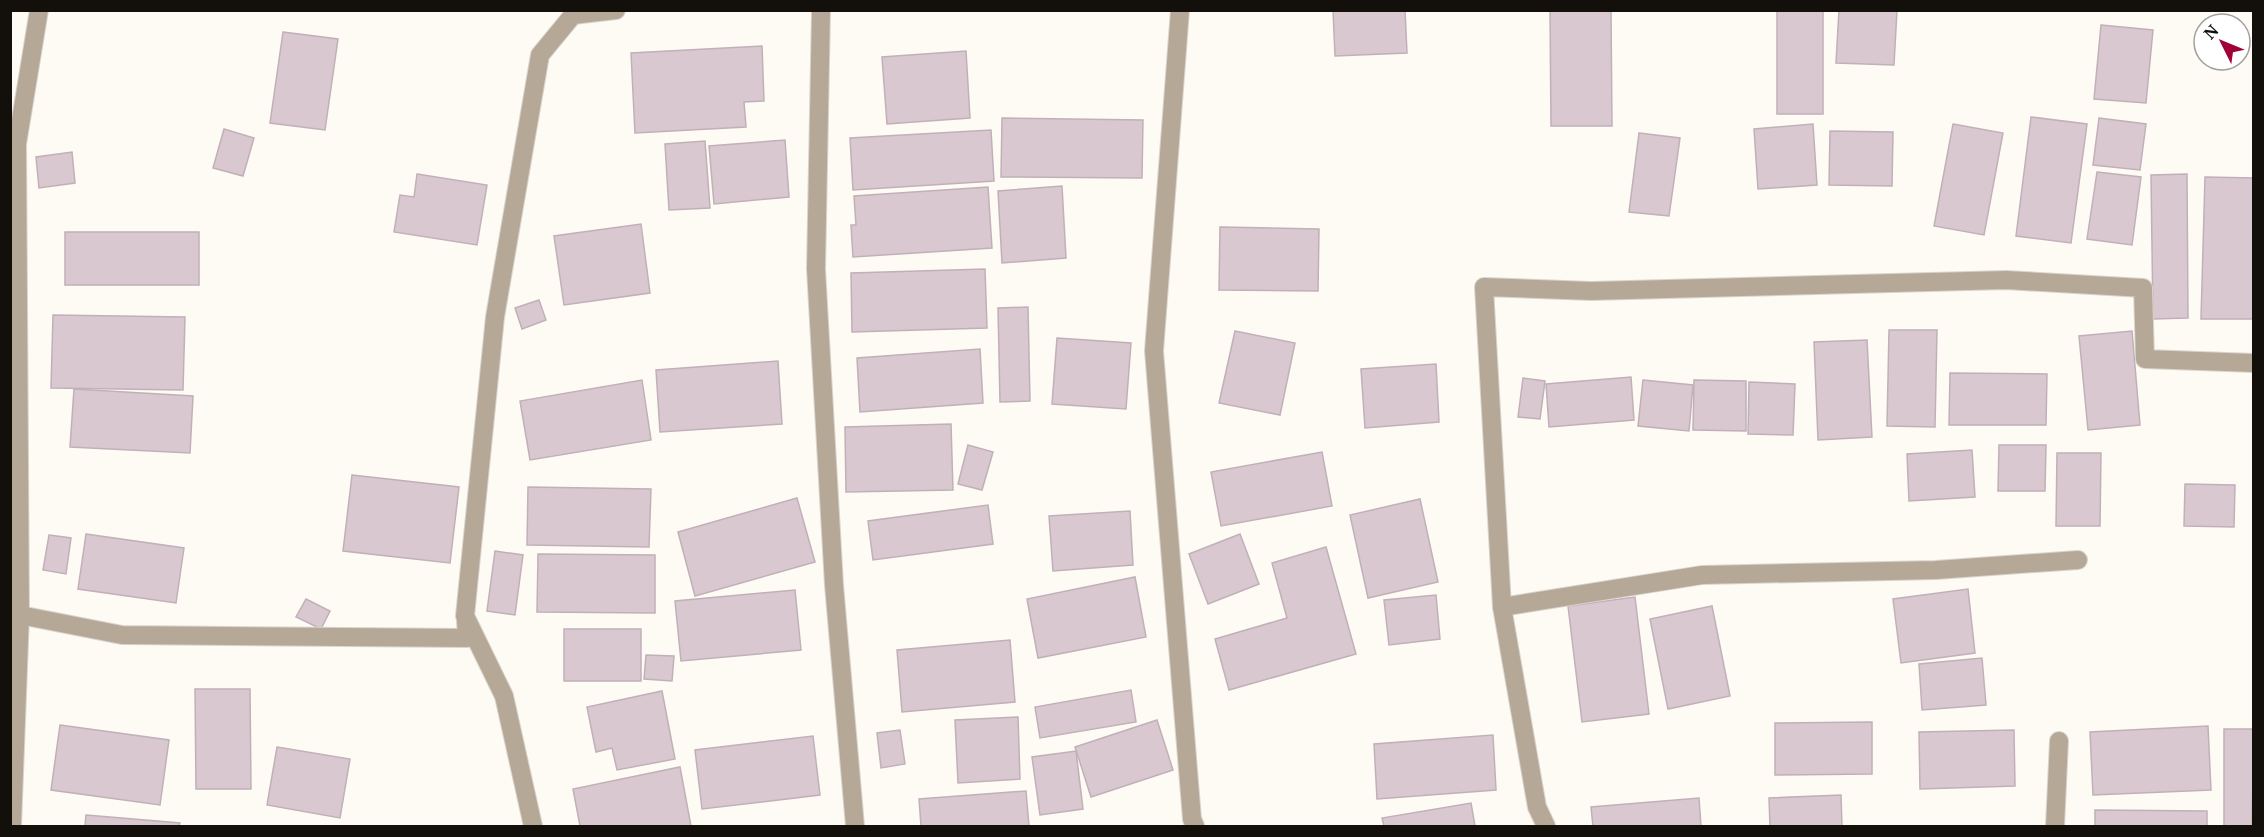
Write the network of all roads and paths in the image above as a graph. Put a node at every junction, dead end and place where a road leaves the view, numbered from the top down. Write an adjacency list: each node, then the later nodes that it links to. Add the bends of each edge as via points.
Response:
1 (39, 10): 5 (street)
2 (616, 10): 10 (street, via 573,15 540,55 495,317)
3 (821, 10): 14 (street, via 816,269 834,585)
4 (1180, 10): 15 (street, via 1154,351)
5 (14, 145): 9 (street)
6 (2253, 363): 8 (street, via 2145,359 2143,288 2006,280 1591,291 1484,286)
7 (2078, 560): 8 (street, via 1936,570 1702,575)
8 (1502, 607): 16 (street, via 1538,807)
9 (20, 615): 10 (street, via 122,635 467,638); 12 (street)
10 (465, 616): 13 (street, via 504,696)
11 (2060, 741): 17 (street)
12 (12, 826)
13 (533, 826)
14 (855, 826)
15 (1195, 826)
16 (1546, 826)
17 (2055, 826)

